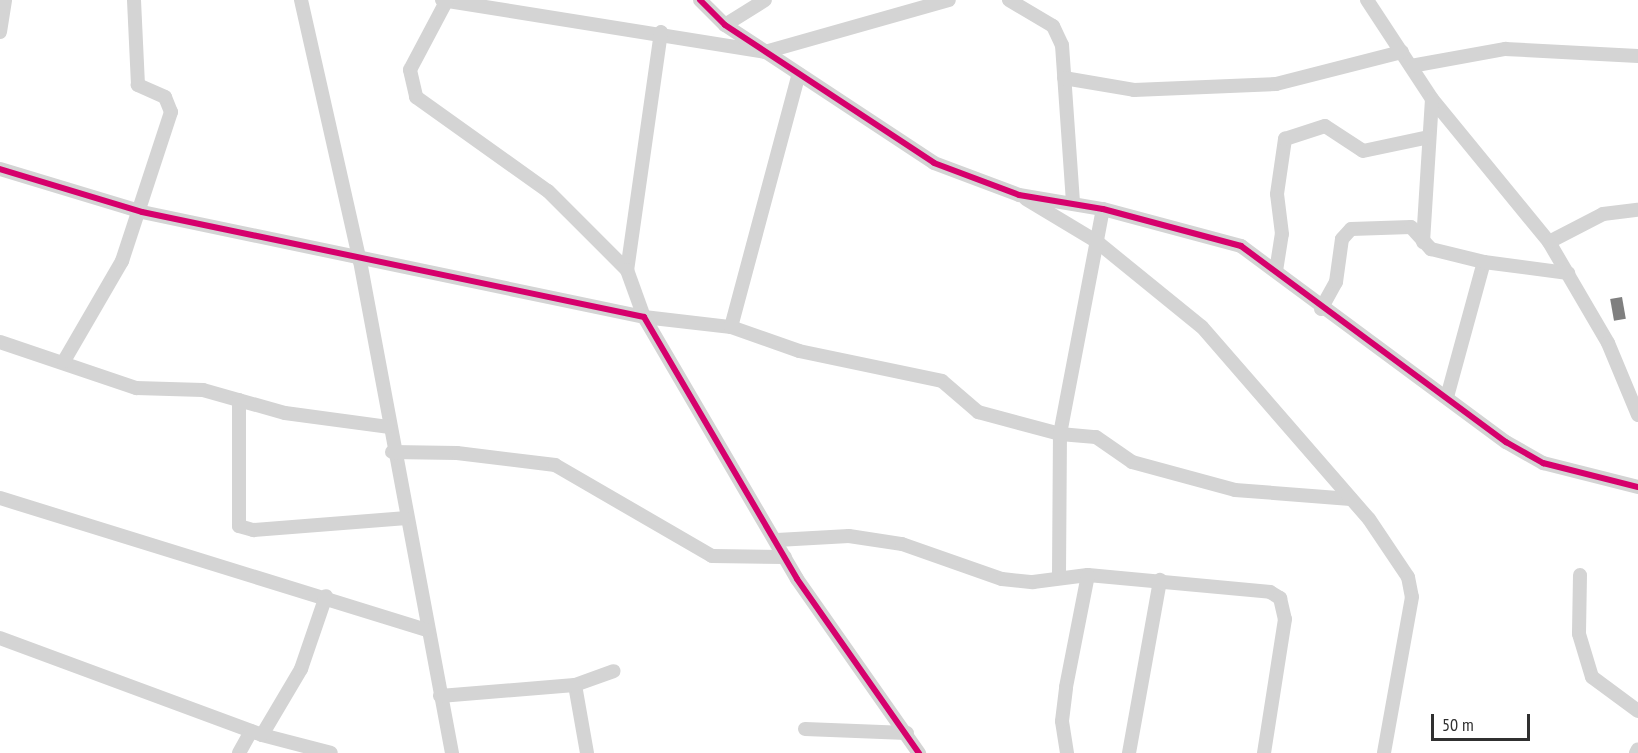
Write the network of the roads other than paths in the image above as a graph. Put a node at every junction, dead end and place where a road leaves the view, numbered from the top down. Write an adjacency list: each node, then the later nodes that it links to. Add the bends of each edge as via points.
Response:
1 (5, 0): 11 (street)
2 (134, 0): 26 (street, via 138,86 171,103)
3 (301, 0): 30 (street)
4 (445, 0): 12 (street); 32 (street, via 410,70 416,97 548,191)
5 (700, 0): 10 (street)
6 (765, 0): 10 (street)
7 (949, 0): 13 (street)
8 (1009, 0): 18 (street, via 1053,26 1062,45)
9 (1367, 0): 14 (street)
10 (725, 25): 13 (street)
11 (0, 32)
12 (661, 32): 13 (street); 32 (street)
13 (765, 52): 17 (street)
14 (1402, 52): 16 (street); 18 (street, via 1276,84 1134,90)
15 (1638, 56): 16 (street, via 1505,49)
16 (1411, 66): 19 (street)
17 (799, 74): 22 (street, via 934,163); 37 (street)
18 (1064, 78): 23 (street)
19 (1432, 99): 20 (street); 29 (street)
20 (1429, 137): 28 (street, via 1430,206); 33 (street, via 1363,151 1325,126 1285,139 1277,194 1282,234)
21 (0, 169): 26 (street)
22 (1019, 195): 23 (street); 27 (street)
23 (1073, 204): 24 (street)
24 (1103, 209): 27 (street); 33 (street, via 1217,236)
25 (1638, 210): 29 (street, via 1604,214)
26 (142, 212): 30 (street); 39 (street, via 122,261)
27 (1096, 241): 44 (street); 48 (street, via 1202,327)
28 (1423, 242): 31 (street, via 1431,249); 35 (street, via 1411,227 1346,231 1336,282)
29 (1549, 242): 34 (street)
30 (360, 261): 36 (street); 43 (street)
31 (1484, 262): 34 (street); 40 (street)
32 (627, 270): 36 (street)
33 (1276, 271): 35 (street)
34 (1568, 273): 42 (street, via 1608,343)
35 (1321, 309): 40 (street)
36 (644, 317): 37 (street); 50 (street)
37 (731, 327): 44 (street, via 799,351 942,381 978,412)
38 (0, 342): 39 (street)
39 (64, 361): 41 (street, via 136,388 203,390)
40 (1448, 397): 46 (street, via 1543,463)
41 (239, 400): 43 (street, via 333,423); 49 (street, via 239,526 253,530)
42 (1638, 415)
43 (388, 427): 45 (street)
44 (1060, 434): 48 (street, via 1096,436 1132,462 1235,490); 52 (street)
45 (392, 452): 49 (street); 51 (street, via 457,453 555,465 712,556)
46 (1638, 487)
47 (0, 498): 56 (street)
48 (1351, 499): 75 (street, via 1408,577 1412,597)
49 (404, 518): 57 (street)
50 (777, 540): 51 (street); 52 (street, via 849,536 902,544 1002,579 1033,582)
51 (785, 557): 65 (street)
52 (1059, 574): 53 (street)
53 (1088, 575): 55 (street); 72 (street, via 1065,687 1062,721)
54 (1580, 575): 62 (street, via 1583,655 1592,677)
55 (1160, 580): 73 (street); 74 (street, via 1270,592 1280,598 1285,619)
56 (326, 597): 57 (street); 64 (street, via 302,669)
57 (427, 630): 61 (street)
58 (0, 638): 64 (street)
59 (614, 671): 60 (street)
60 (575, 685): 61 (street); 70 (street)
61 (440, 696): 69 (street)
62 (1638, 711)
63 (805, 729): 65 (street)
64 (256, 733): 67 (street); 68 (street)
65 (907, 733): 71 (street)
66 (1638, 749): 76 (street)
67 (239, 753)
68 (331, 753)
69 (452, 753)
70 (587, 753)
71 (919, 753)
72 (1067, 753)
73 (1129, 753)
74 (1264, 753)
75 (1384, 753)
76 (1636, 753)

